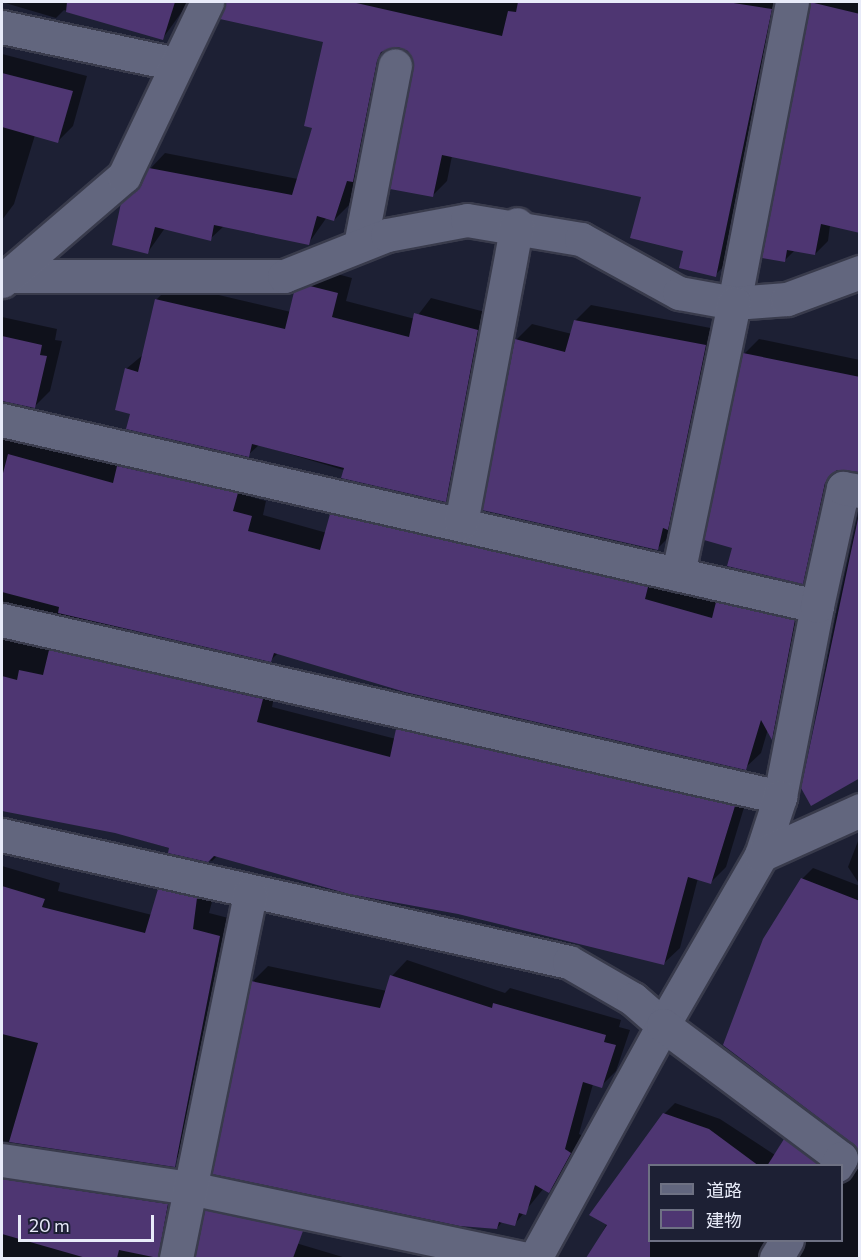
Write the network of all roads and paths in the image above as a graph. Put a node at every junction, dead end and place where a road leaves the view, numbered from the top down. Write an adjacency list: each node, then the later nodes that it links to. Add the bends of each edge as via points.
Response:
1 (207, 2): 4 (street)
2 (792, 2): 10 (street)
3 (2, 27): 4 (street)
4 (176, 64): 9 (street, via 124,176)
5 (395, 65): 7 (street)
6 (517, 224): 7 (street, via 467,220); 10 (street, via 582,238 679,293); 13 (street)
7 (360, 245): 9 (street, via 284,276)
8 (860, 272): 10 (street, via 787,299)
9 (5, 278)
10 (734, 303): 14 (street)
11 (2, 420): 13 (street)
12 (860, 491): 15 (street, via 843,488)
13 (461, 523): 14 (street)
14 (678, 574): 15 (street)
15 (817, 606): 17 (street)
16 (2, 620): 17 (street)
17 (780, 797): 20 (street)
18 (860, 810): 20 (street)
19 (2, 835): 21 (street)
20 (761, 855): 22 (street)
21 (250, 893): 22 (street, via 569,962 633,999); 25 (street)
22 (663, 1026): 24 (street); 29 (street)
23 (2, 1160): 25 (street)
24 (845, 1164)
25 (190, 1188): 27 (street); 28 (street)
26 (786, 1242): 30 (street)
27 (176, 1258)
28 (522, 1258)
29 (535, 1258)
30 (776, 1258)

